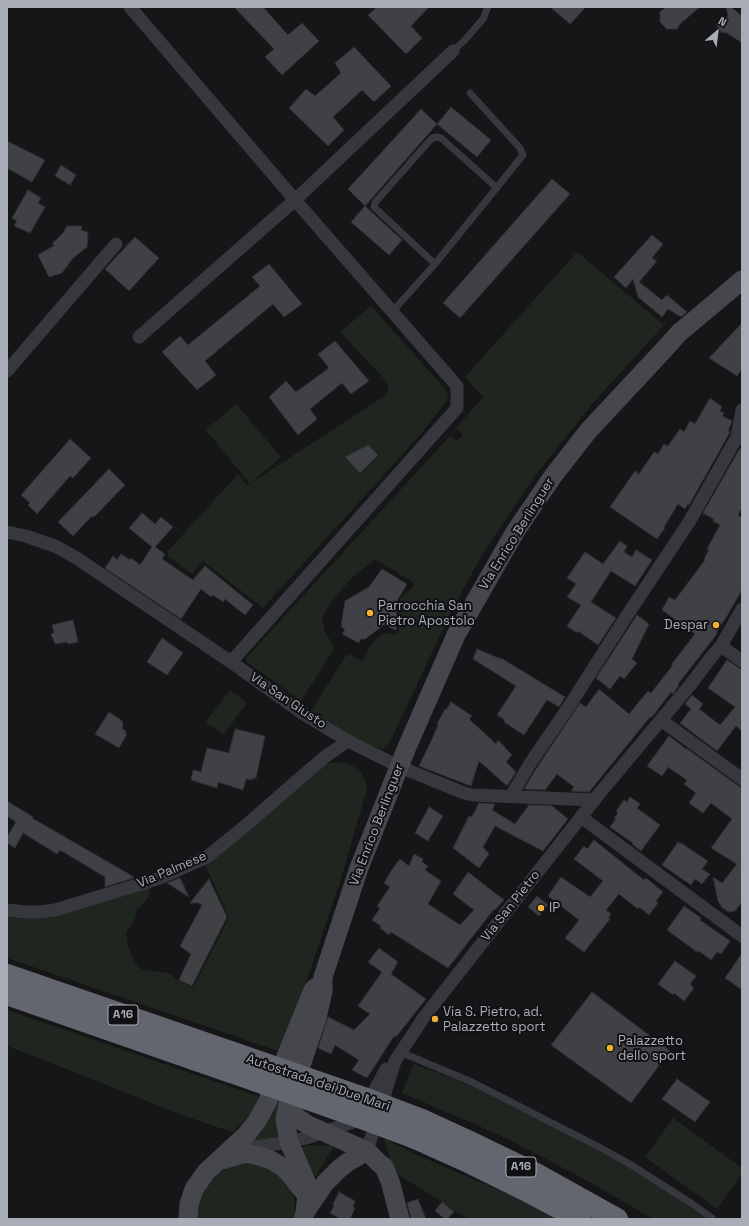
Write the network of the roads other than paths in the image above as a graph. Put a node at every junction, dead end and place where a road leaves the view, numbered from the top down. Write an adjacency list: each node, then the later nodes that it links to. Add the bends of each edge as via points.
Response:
1 (130, 7): 6 (street)
2 (488, 7): 3 (lane, via 483,19)
3 (452, 51): 6 (street)
4 (470, 93): 5 (lane, via 524,155)
5 (497, 188): 8 (lane); 8 (lane, via 437,137 432,138 379,198 374,207)
6 (295, 200): 10 (street); 11 (street)
7 (116, 244): 12 (street)
8 (435, 264): 10 (lane)
9 (742, 280): 21 (main road, Via Enrico Berlinguer, via 679,333 589,430 553,476 515,532 456,635)
10 (392, 312): 18 (street, via 457,386 457,408)
11 (139, 337)
12 (7, 371)
13 (742, 410): 23 (street, via 737,437 689,522)
14 (7, 532): 18 (street, Via San Giusto, via 50,545 78,559)
15 (742, 608): 16 (street, Via San Pietro)
16 (721, 646): 17 (street); 19 (street, Via San Pietro)
17 (742, 661)
18 (231, 662): 20 (street, Via San Giusto)
19 (661, 720): 22 (street); 24 (street, Via San Pietro)
20 (348, 741): 21 (street, Via San Giusto); 26 (street, Via Palmese, via 326,756 207,857 157,879 62,909 42,912)
21 (400, 767): 23 (street, Via San Giusto, via 464,793); 29 (main road, Via Enrico Berlinguer, via 359,868)
22 (742, 779)
23 (511, 796): 24 (street, Via San Giusto)
24 (594, 800): 25 (street, Via San Pietro)
25 (581, 817): 27 (street); 31 (street, Via San Pietro, via 424,1017)
26 (7, 910)
27 (742, 936)
28 (7, 975): 32 (highway, Autostrada dei Due Mari / A16)
29 (323, 978): 33 (main road, Via Enrico Berlinguer, via 317,1018); 38 (main road, Via Enrico Berlinguer, via 314,990 257,1121 246,1135)
30 (7, 994): 32 (highway, Autostrada dei Due Mari / A16)
31 (397, 1056): 34 (street, via 387,1068 361,1116 353,1122); 36 (street, Via San Pietro); 40 (lane, via 472,1082 599,1147)
32 (235, 1063): 43 (highway, Autostrada dei Due Mari / A16, bridge, via 464,1160); 44 (highway, Autostrada dei Due Mari / A16, bridge, via 422,1120 531,1172)
33 (288, 1104): 34 (main road, via 296,1117); 35 (main road, Via Enrico Berlinguer, via 285,1119)
34 (322, 1132): 35 (street); 36 (main road)
35 (289, 1142): 37 (street, via 255,1147); 39 (main road, Via Enrico Berlinguer, via 307,1184)
36 (367, 1151): 39 (main road, via 339,1169); 42 (main road, via 386,1172)
37 (246, 1153): 38 (main road); 39 (main road, via 271,1160 284,1168 296,1181)
38 (216, 1161): 41 (main road, Via Enrico Berlinguer, via 194,1190 189,1204)
39 (305, 1209)
40 (712, 1218)
41 (188, 1219)
42 (400, 1219)
43 (580, 1219)
44 (617, 1219)

